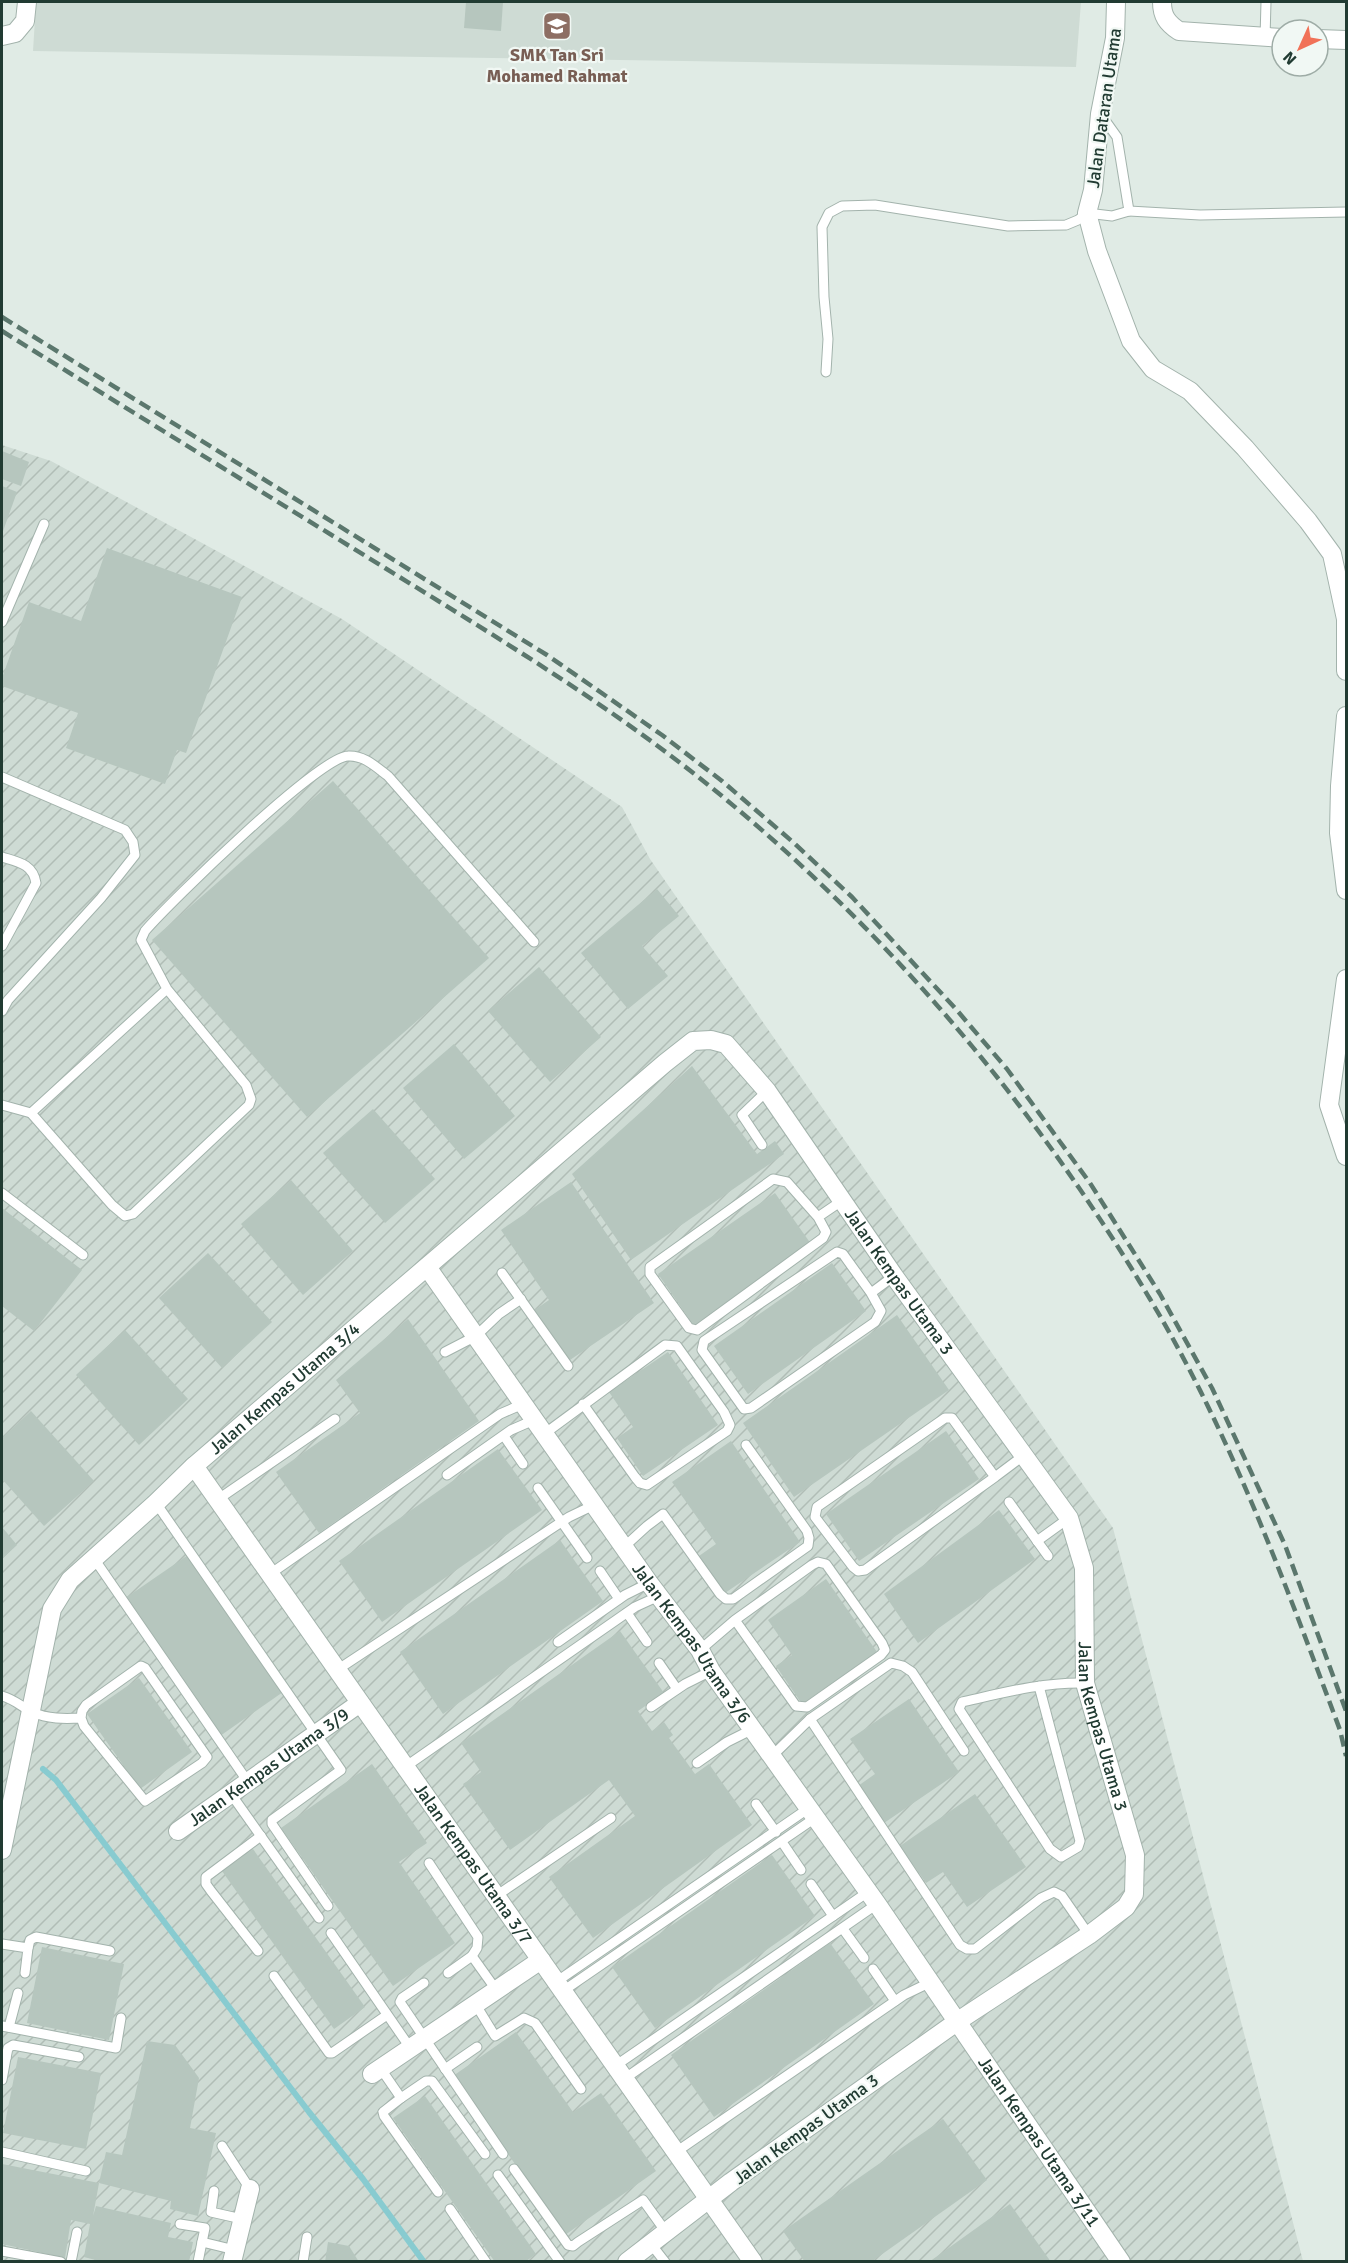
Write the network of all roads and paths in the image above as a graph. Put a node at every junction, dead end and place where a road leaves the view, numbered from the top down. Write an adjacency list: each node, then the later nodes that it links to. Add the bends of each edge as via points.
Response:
1 (27, 2): 6 (street, via 25,21 15,33)
2 (1116, 2): 10 (street, Jalan Dataran Utama, via 1115,38)
3 (1162, 2): 7 (street, via 1162,12 1169,24 1179,31)
4 (1266, 2): 5 (lane)
5 (1270, 20)
6 (2, 36)
7 (1270, 38)
8 (1330, 39): 9 (street)
9 (1347, 40)
10 (1100, 114): 11 (lane, via 1118,137); 13 (street, Jalan Dataran Utama, via 1094,190)
11 (1129, 211): 12 (lane, via 1200,215); 13 (lane, via 1112,216)
12 (1347, 212)
13 (1087, 213): 14 (lane, via 1066,225 1008,226 875,205 842,206 829,213 822,227); 17 (street, via 1131,341 1153,369 1190,391 1245,448 1332,554 1346,619)
14 (826, 372)
15 (44, 524): 16 (lane)
16 (2, 622)
17 (1347, 671)
18 (1347, 716): 21 (street, via 1339,821)
19 (2, 777): 26 (lane, via 125,831 133,842 135,855 101,898)
20 (2, 857): 23 (lane, via 29,866 36,883)
21 (1347, 890)
22 (534, 942): 25 (lane, via 388,776 365,759 347,756 328,763 237,840 145,931 141,940)
23 (2, 946)
24 (1347, 979): 33 (street, via 1329,1104)
25 (167, 989): 31 (lane); 31 (lane, via 246,1085 251,1099 133,1214 125,1216 118,1211)
26 (4, 999): 27 (lane)
27 (2, 1011)
28 (726, 1044): 29 (street, Jalan Kempas Utama 3); 38 (street, Jalan Kempas Utama 3/4, via 693,1041)
29 (767, 1091): 32 (lane, via 742,1115); 35 (street, Jalan Kempas Utama 3)
30 (2, 1106): 31 (lane)
31 (31, 1113)
32 (762, 1145)
33 (1347, 1156)
34 (2, 1193): 37 (lane)
35 (843, 1200): 36 (lane); 40 (street, Jalan Kempas Utama 3)
36 (818, 1217): 36 (lane, via 787,1182 773,1179 650,1267 650,1274 689,1328 697,1330 823,1238 826,1232)
37 (83, 1255)
38 (427, 1267): 43 (street, Jalan Kempas Utama 3/6); 54 (street, Jalan Kempas Utama 3/4)
39 (502, 1273): 42 (lane)
40 (894, 1276): 41 (lane); 52 (street, Jalan Kempas Utama 3)
41 (871, 1293): 41 (lane, via 843,1254 837,1252 704,1341 702,1350 744,1409 751,1408 875,1322 881,1311)
42 (520, 1299): 43 (lane); 45 (lane)
43 (476, 1336): 44 (lane); 46 (street, Jalan Kempas Utama 3/6)
44 (445, 1352)
45 (568, 1366)
46 (523, 1404): 49 (street, Jalan Kempas Utama 3/6); 70 (lane, via 500,1414)
47 (583, 1404): 47 (lane, via 665,1345 672,1344 730,1425 727,1431 647,1485 635,1477); 49 (lane)
48 (335, 1419): 58 (lane)
49 (539, 1427): 50 (lane); 61 (street, Jalan Kempas Utama 3/6)
50 (504, 1436): 53 (lane); 55 (lane)
51 (746, 1445): 65 (lane, via 807,1531 808,1546 733,1599 720,1594 663,1514)
52 (1023, 1456): 56 (lane); 62 (street, Jalan Kempas Utama 3)
53 (523, 1464)
54 (194, 1466): 58 (street, Jalan Kempas Utama 3/7); 60 (street, Jalan Kempas Utama 3/4)
55 (447, 1475)
56 (995, 1477): 56 (lane, via 952,1418 945,1418 818,1507 815,1517 853,1567 865,1570)
57 (538, 1488): 63 (lane)
58 (217, 1500): 70 (street, Jalan Kempas Utama 3/7)
59 (1009, 1502): 64 (lane)
60 (156, 1503): 67 (street, Jalan Kempas Utama 3/4); 91 (lane)
61 (594, 1505): 63 (lane); 65 (street, Jalan Kempas Utama 3/6)
62 (1069, 1518): 64 (lane); 81 (street, Jalan Kempas Utama 3, via 1084,1568)
63 (562, 1522): 68 (lane); 79 (lane)
64 (1037, 1541): 66 (lane)
65 (624, 1547): 71 (street, Jalan Kempas Utama 3/6)
66 (1048, 1556)
67 (93, 1557): 87 (street, Jalan Kempas Utama 3/4, via 70,1580 52,1609); 96 (lane)
68 (587, 1558)
69 (600, 1571): 72 (lane)
70 (270, 1574): 79 (street, Jalan Kempas Utama 3/7)
71 (654, 1590): 72 (lane); 73 (lane); 77 (street, Jalan Kempas Utama 3/6)
72 (619, 1599): 75 (lane)
73 (627, 1613): 76 (lane); 95 (lane)
74 (735, 1620): 74 (lane, via 818,1562 826,1564 885,1650 807,1707 796,1706); 77 (lane)
75 (558, 1642)
76 (647, 1642)
77 (700, 1650): 80 (street, Jalan Kempas Utama 3/6)
78 (659, 1663): 83 (lane)
79 (337, 1670): 85 (street, Jalan Kempas Utama 3/7)
80 (711, 1671): 83 (lane); 90 (street, Jalan Kempas Utama 3/6)
81 (1085, 1683): 82 (lane); 116 (street, Jalan Kempas Utama 3, via 1136,1856 1134,1894 1126,1907)
82 (1039, 1686): 82 (lane, via 962,1702 959,1709 1050,1849 1061,1857 1078,1847 1080,1841)
83 (677, 1689): 86 (lane)
84 (2, 1696): 87 (lane)
85 (360, 1703): 91 (street, Jalan Kempas Utama 3/9); 95 (street, Jalan Kempas Utama 3/7)
86 (651, 1707)
87 (31, 1711): 88 (lane, via 56,1719); 105 (street, Jalan Kempas Utama 3/4)
88 (81, 1718): 88 (lane, via 86,1705 141,1666 207,1757 145,1800)
89 (810, 1719): 92 (lane, via 891,1663 912,1672); 93 (lane); 116 (lane, via 960,1945 967,1950 975,1949 1054,1892 1062,1896)
90 (753, 1730): 93 (street, Jalan Kempas Utama 3/6); 94 (lane)
91 (316, 1735): 96 (street, Jalan Kempas Utama 3/9); 111 (lane, via 341,1770 276,1816 272,1824)
92 (964, 1751)
93 (772, 1756): 99 (street, Jalan Kempas Utama 3/6)
94 (697, 1763)
95 (405, 1767): 109 (street, Jalan Kempas Utama 3/7)
96 (248, 1782): 97 (street, Jalan Kempas Utama 3/9)
97 (231, 1794): 101 (street, Jalan Kempas Utama 3/9); 103 (lane)
98 (756, 1804): 102 (lane)
99 (812, 1813): 102 (lane); 104 (lane); 110 (street, Jalan Kempas Utama 3/6)
100 (611, 1818): 109 (lane)
101 (178, 1831)
102 (776, 1832): 130 (lane)
103 (261, 1836): 113 (lane); 120 (lane, via 206,1877 206,1884)
104 (782, 1842): 107 (lane); 130 (lane)
105 (2, 1844)
106 (429, 1863): 121 (lane, via 478,1936)
107 (801, 1870)
108 (811, 1884): 112 (lane)
109 (496, 1896): 123 (street, Jalan Kempas Utama 3/7)
110 (873, 1898): 112 (lane); 114 (lane); 128 (street, Jalan Kempas Utama 3/6)
111 (328, 1906)
112 (833, 1916): 145 (lane)
113 (320, 1918)
114 (843, 1929): 122 (lane); 145 (lane)
115 (331, 1933): 135 (lane)
116 (1089, 1935): 137 (street, Jalan Kempas Utama 3)
117 (2, 1944): 118 (lane)
118 (28, 1948): 119 (lane, via 30,1940 36,1937); 125 (lane)
119 (111, 1951)
120 (258, 1951)
121 (472, 1956): 126 (lane); 131 (lane)
122 (864, 1958)
123 (541, 1960): 130 (street, Jalan Kempas Utama 3/7); 131 (street)
124 (873, 1969): 133 (lane)
125 (25, 1972)
126 (448, 1973)
127 (274, 1976): 135 (lane, via 329,2053)
128 (931, 1982): 133 (lane); 137 (street, Jalan Kempas Utama 3/6)
129 (424, 1983): 139 (lane, via 400,2002)
130 (560, 1987): 145 (street, Jalan Kempas Utama 3/7)
131 (497, 1991): 134 (street)
132 (18, 1993): 138 (lane)
133 (895, 2001): 151 (lane)
134 (476, 2005): 139 (street); 147 (lane, via 495,2036 524,2018 535,2023)
135 (387, 2014): 139 (lane)
136 (121, 2018): 138 (lane, via 116,2048)
137 (958, 2020): 160 (street, Jalan Kempas Utama 3); 180 (street, Jalan Kempas Utama 3/11)
138 (5, 2026)
139 (418, 2044): 143 (lane); 144 (street)
140 (477, 2047): 143 (lane)
141 (79, 2057): 142 (lane, via 14,2045)
142 (4, 2058): 146 (lane)
143 (445, 2069): 153 (lane)
144 (376, 2072): 148 (lane)
145 (620, 2072): 151 (street, Jalan Kempas Utama 3/7)
146 (2, 2080)
147 (581, 2089)
148 (401, 2098): 152 (lane, via 432,2081); 159 (lane, via 385,2109 384,2116)
149 (222, 2146): 157 (lane)
150 (2, 2152): 155 (lane)
151 (676, 2152): 160 (street, Jalan Kempas Utama 3/7)
152 (485, 2154)
153 (503, 2154)
154 (514, 2169): 165 (lane, via 568,2245 573,2246 643,2200)
155 (86, 2171)
156 (498, 2175): 171 (lane)
157 (250, 2189): 162 (street)
158 (214, 2191): 162 (lane, via 211,2212)
159 (438, 2192)
160 (709, 2200): 165 (street, Jalan Kempas Utama 3); 179 (street, Jalan Kempas Utama 3/7)
161 (450, 2209): 176 (lane)
162 (242, 2219): 170 (street)
163 (180, 2224): 167 (lane, via 204,2228)
164 (77, 2232): 173 (lane)
165 (666, 2232): 168 (street, Jalan Kempas Utama 3)
166 (307, 2237): 175 (lane)
167 (202, 2242): 170 (lane); 174 (lane)
168 (651, 2244): 177 (street, Jalan Kempas Utama 3); 178 (lane)
169 (2, 2251): 172 (lane)
170 (234, 2256)
171 (557, 2260)
172 (61, 2262)
173 (71, 2262)
174 (198, 2262)
175 (303, 2262)
176 (486, 2262)
177 (627, 2262)
178 (665, 2262)
179 (753, 2262)
180 (1121, 2262)

